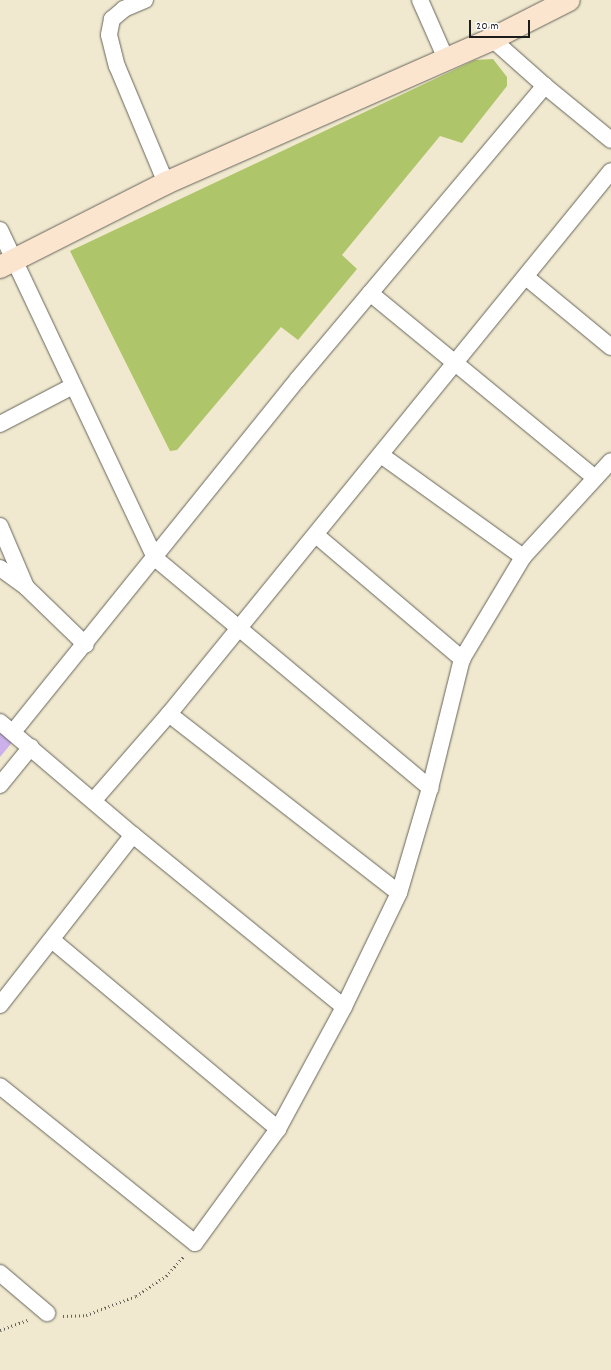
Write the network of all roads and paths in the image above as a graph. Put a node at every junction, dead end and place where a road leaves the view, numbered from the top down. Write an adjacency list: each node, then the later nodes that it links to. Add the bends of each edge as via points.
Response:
1 (145, 0): 9 (street, via 124,9 112,19 109,35 117,66)
2 (420, 0): 5 (street)
3 (570, 0): 4 (street)
4 (492, 39): 5 (street); 6 (street)
5 (446, 59): 9 (street)
6 (544, 86): 7 (street); 13 (street)
7 (611, 140)
8 (611, 171): 12 (street)
9 (166, 183): 11 (street)
10 (0, 230): 11 (street)
11 (7, 263): 16 (street)
12 (526, 277): 14 (street); 15 (street)
13 (370, 293): 15 (street); 24 (street)
14 (611, 347)
15 (456, 363): 18 (street); 20 (street)
16 (72, 386): 17 (street); 24 (street)
17 (0, 424)
18 (381, 455): 22 (street); 23 (street)
19 (611, 461): 20 (street)
20 (594, 478): 23 (street)
21 (0, 526): 26 (street)
22 (316, 535): 27 (street); 29 (street)
23 (523, 557): 29 (street)
24 (155, 558): 27 (street); 28 (street)
25 (0, 568): 26 (street)
26 (26, 587): 28 (street)
27 (238, 630): 30 (street); 35 (street)
28 (86, 645): 32 (street)
29 (462, 659): 35 (street)
30 (169, 714): 36 (street); 38 (street)
31 (0, 722): 32 (street)
32 (13, 732): 33 (street)
33 (31, 747): 34 (street); 36 (street)
34 (0, 784)
35 (430, 788): 38 (street)
36 (94, 800): 37 (street)
37 (133, 835): 39 (street); 41 (street)
38 (398, 893): 41 (street)
39 (52, 940): 40 (street); 43 (street)
40 (0, 1005)
41 (344, 1007): 43 (street)
42 (0, 1086): 44 (street)
43 (278, 1129): 44 (street)
44 (194, 1244): 46 (path, via 166,1276 136,1296 86,1315 65,1317)
45 (0, 1273): 46 (street)
46 (48, 1313): 47 (path)
47 (0, 1330)

